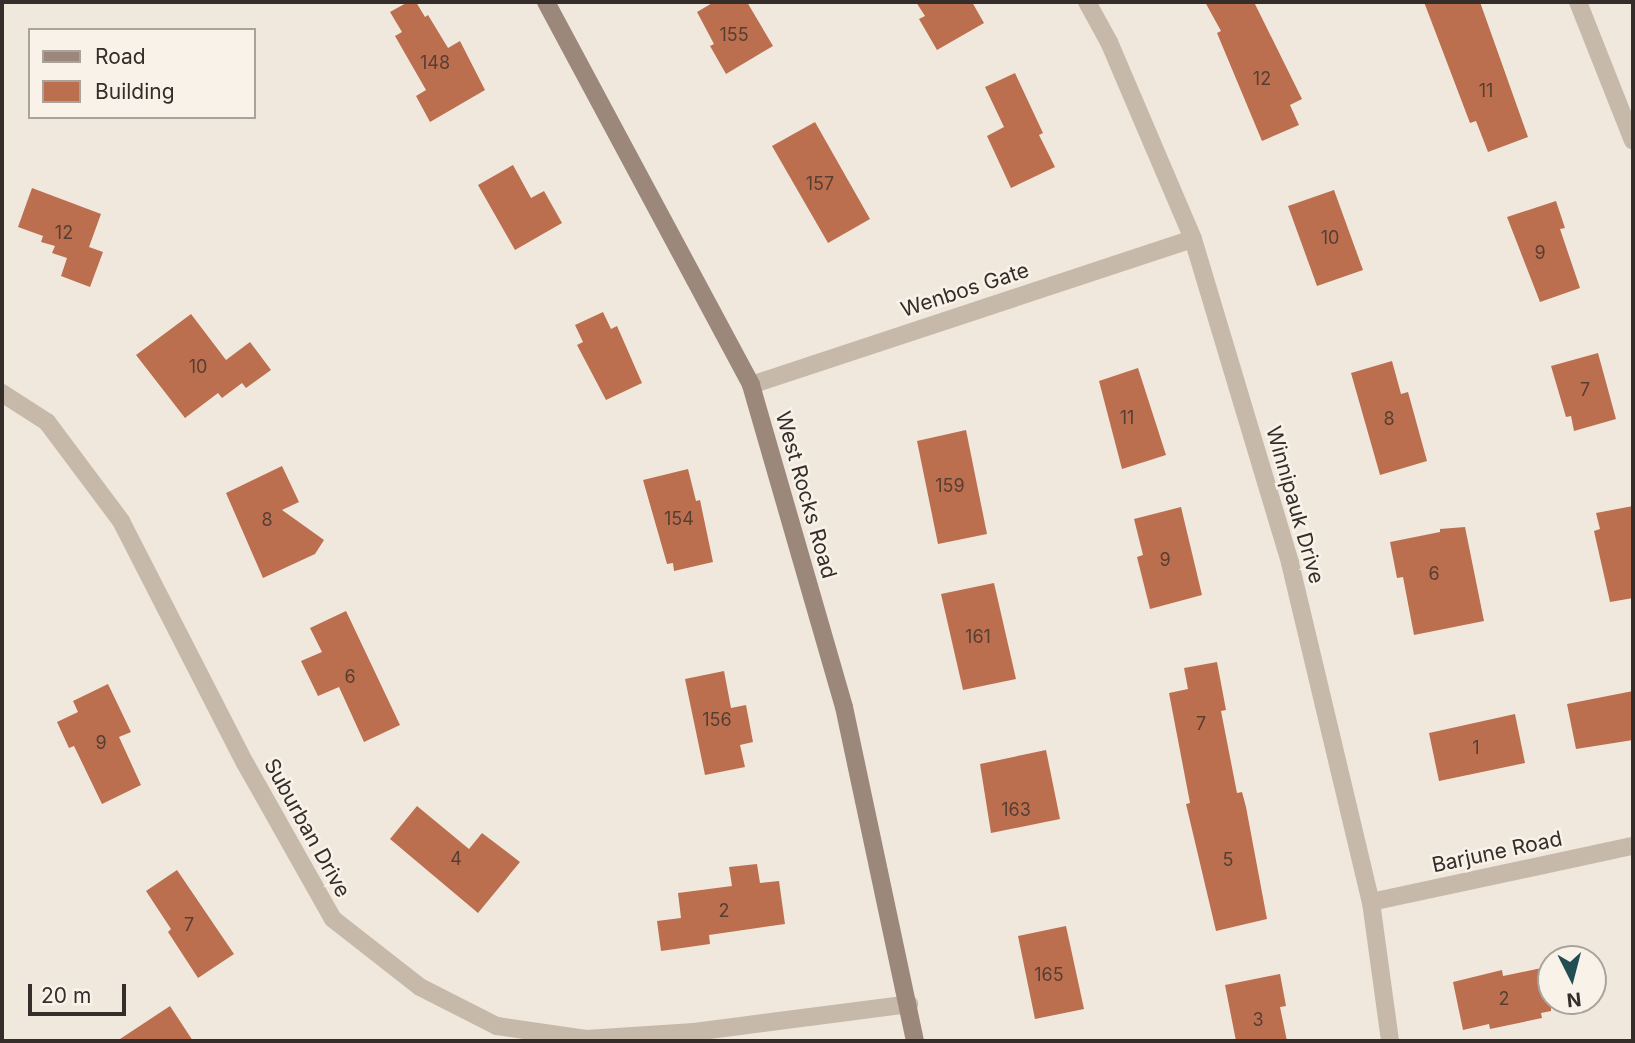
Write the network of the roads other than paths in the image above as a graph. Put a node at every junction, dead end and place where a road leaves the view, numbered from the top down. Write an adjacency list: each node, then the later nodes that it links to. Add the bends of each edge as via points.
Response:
1 (546, 2): 6 (main road, West Rocks Road)
2 (1087, 2): 5 (street, Winnipauk Drive, via 1109,42)
3 (1578, 2): 4 (street)
4 (1633, 141)
5 (1193, 239): 6 (street, Wenbos Gate); 9 (street, Winnipauk Drive, via 1290,563)
6 (751, 385): 10 (main road, West Rocks Road, via 844,707)
7 (2, 393): 10 (street, Suburban Drive, via 47,422 121,521 245,763 333,919 420,987 496,1026 586,1039 694,1032)
8 (1633, 846): 9 (street, Barjune Road)
9 (1371, 902): 12 (street, Winnipauk Drive)
10 (909, 1004): 11 (main road, West Rocks Road)
11 (915, 1041)
12 (1390, 1041)

